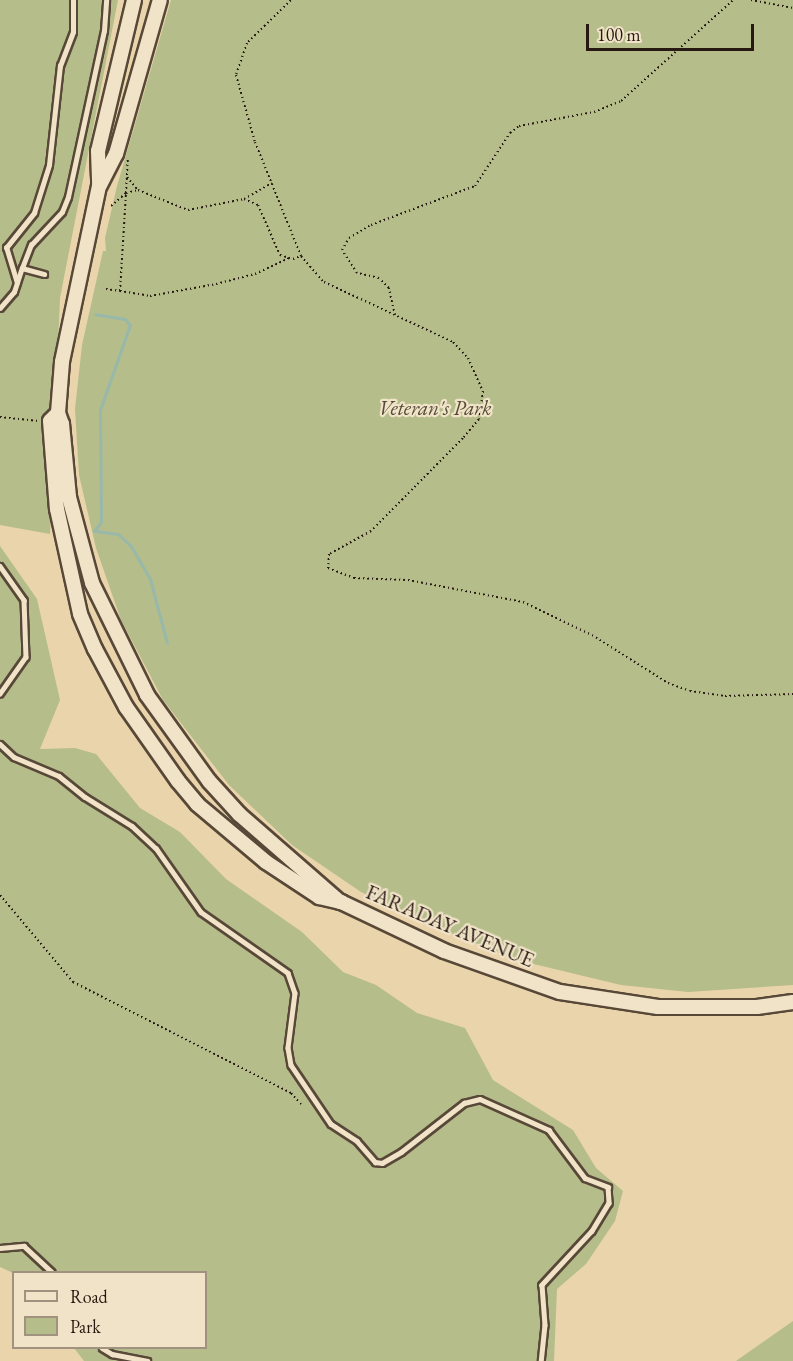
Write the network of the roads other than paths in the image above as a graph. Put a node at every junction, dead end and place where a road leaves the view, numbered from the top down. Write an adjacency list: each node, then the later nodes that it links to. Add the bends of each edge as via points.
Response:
1 (74, 0): 8 (lane, via 72,36 59,71 49,165 34,213 6,248)
2 (106, 0): 6 (lane, via 104,31 68,197 62,213 31,245)
3 (134, 0): 5 (main road, FARADAY AVENUE, via 98,151)
4 (160, 0): 5 (main road, FARADAY AVENUE, via 116,154)
5 (99, 186): 10 (main road, FARADAY AVENUE, via 70,312)
6 (22, 268): 7 (lane); 8 (lane)
7 (44, 274)
8 (17, 283): 9 (lane)
9 (0, 308)
10 (54, 417): 14 (main road, FARADAY AVENUE, via 69,497 92,583 147,695 209,781 239,814); 14 (main road, FARADAY AVENUE, via 57,509 78,605 95,649 126,707 197,804 266,862 319,897)
11 (0, 566): 12 (lane, via 24,600 26,657)
12 (0, 694)
13 (0, 744): 20 (lane, via 14,758 54,772 132,826 156,848 201,912 286,970 295,988 288,1048 291,1065 331,1124 357,1141 375,1162 382,1163 401,1152 464,1102 480,1099 549,1130 585,1178 608,1187 609,1203 592,1231 542,1285)
14 (340, 902): 15 (main road, FARADAY AVENUE, via 444,951 560,992 658,1007 757,1007)
15 (793, 1002)
16 (0, 1248): 17 (lane, via 24,1246)
17 (51, 1271)
18 (105, 1349): 19 (lane)
19 (147, 1361)
20 (541, 1361)

